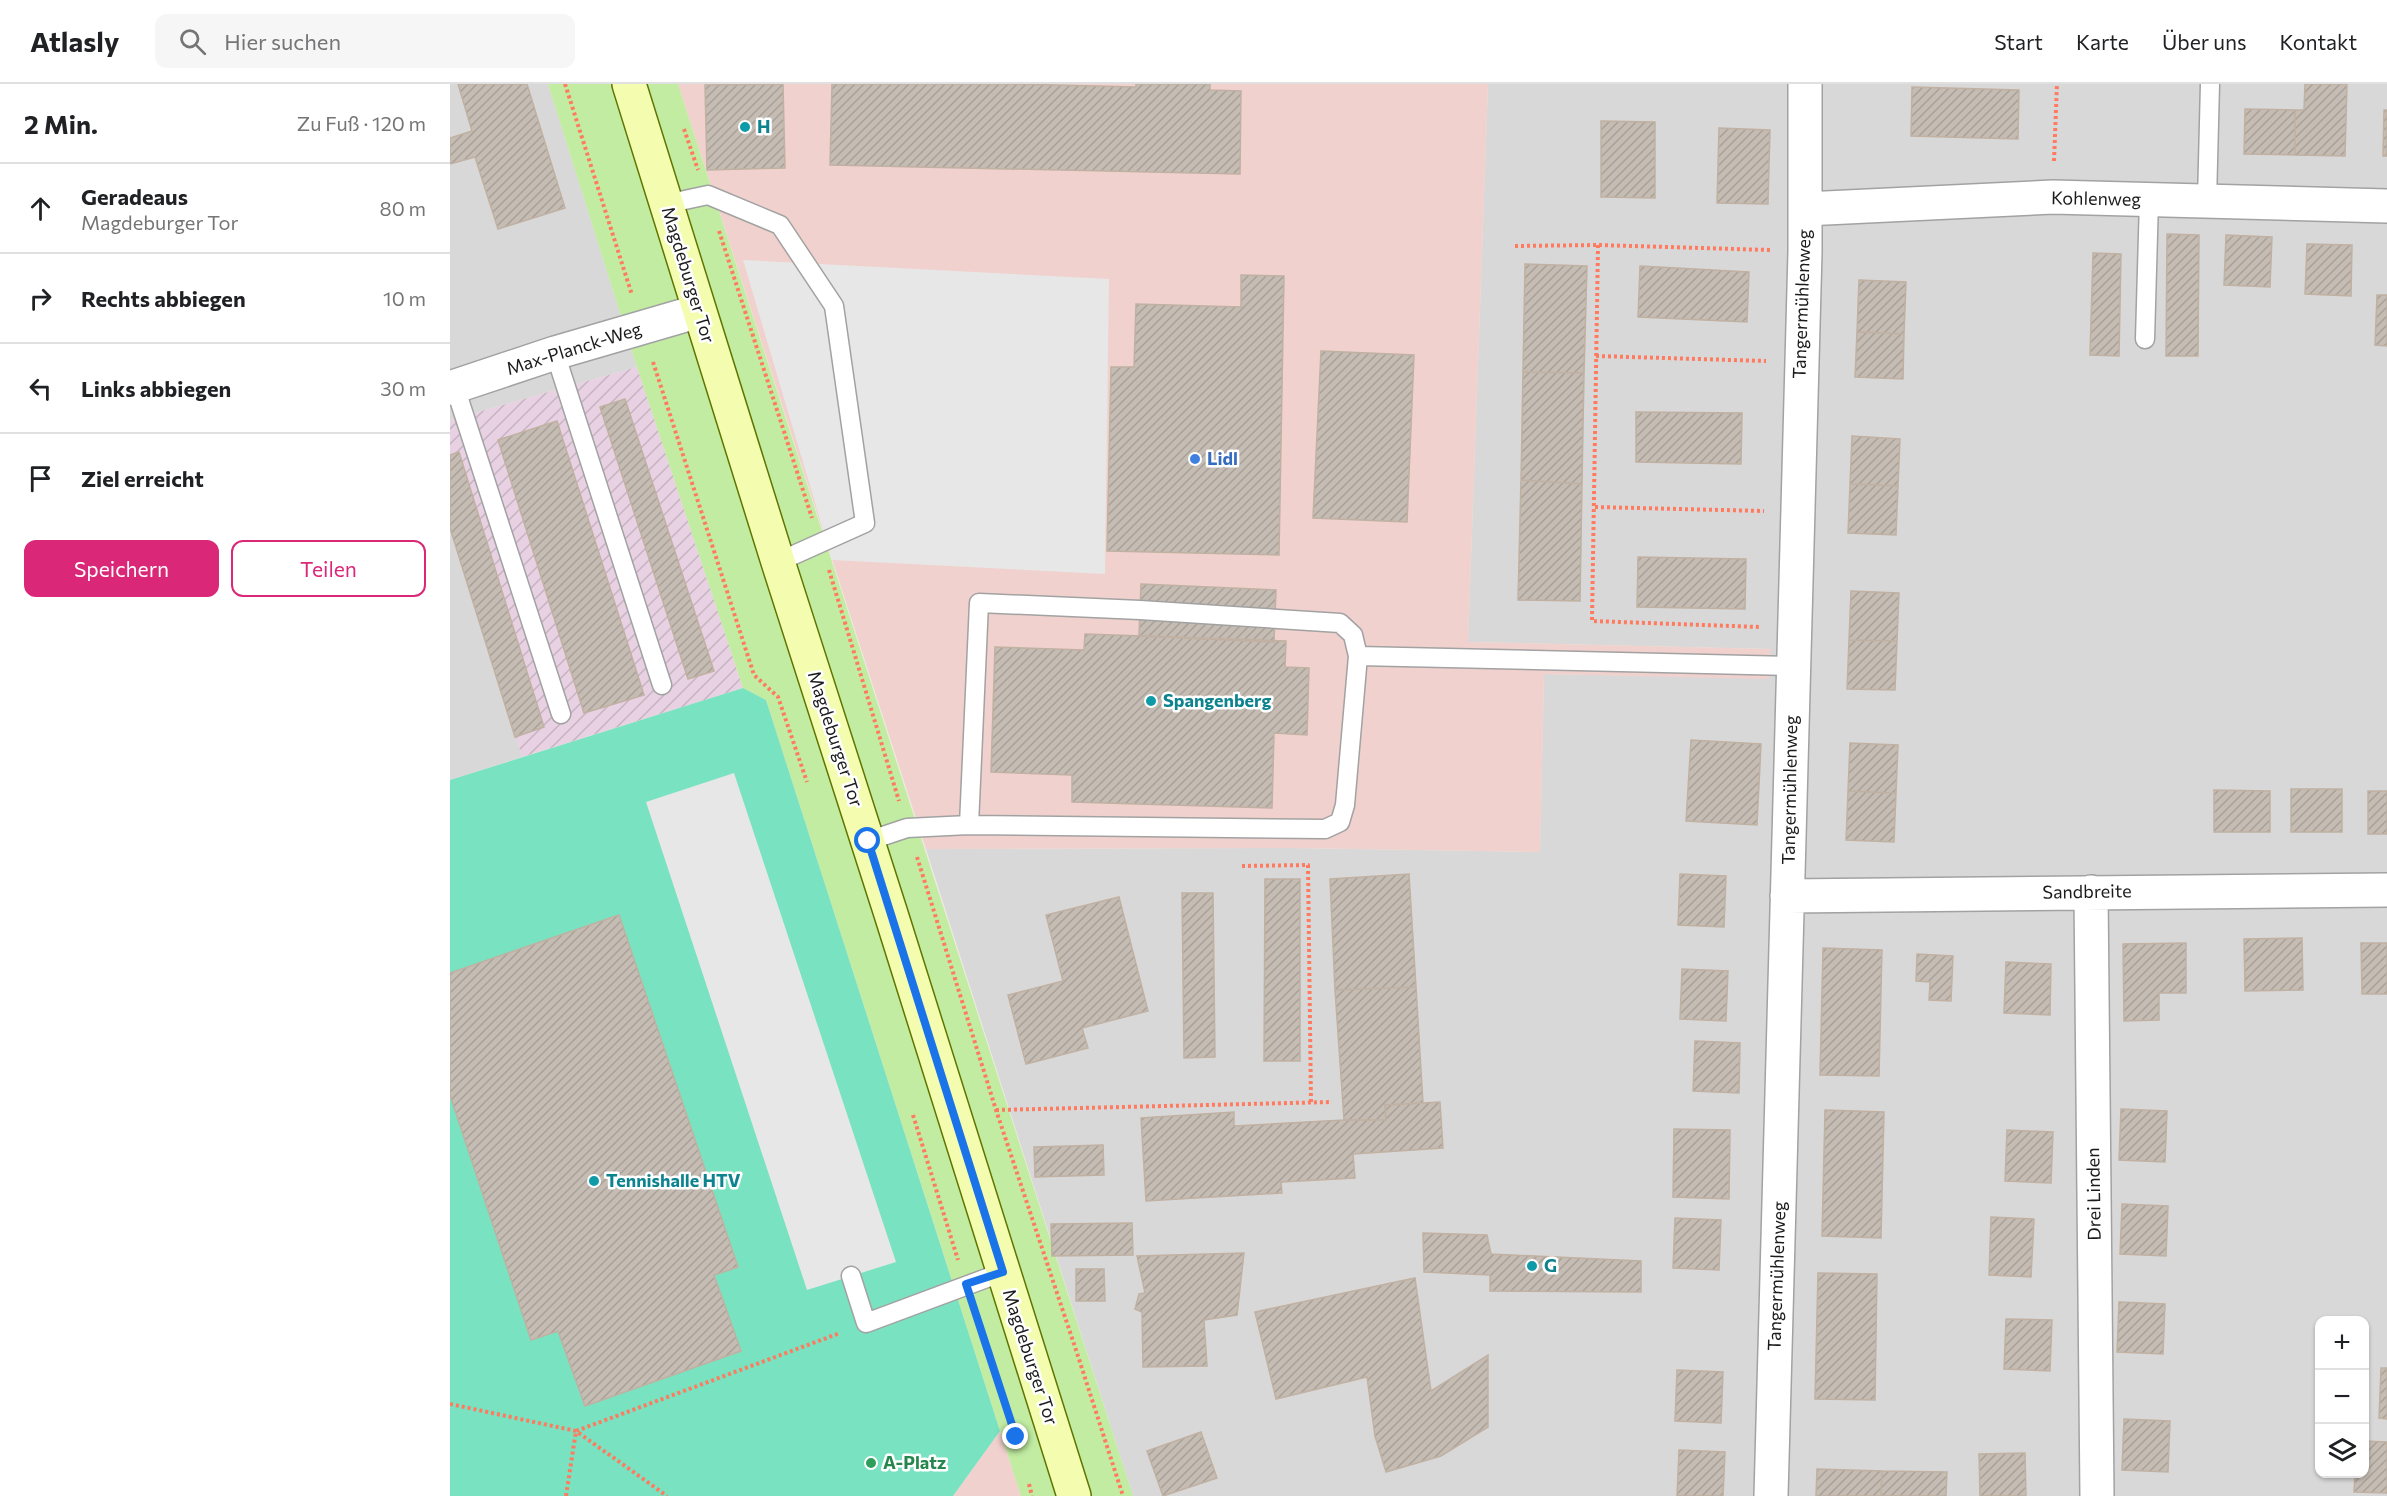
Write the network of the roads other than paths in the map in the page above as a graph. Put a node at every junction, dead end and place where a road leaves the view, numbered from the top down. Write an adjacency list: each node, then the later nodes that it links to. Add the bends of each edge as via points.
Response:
1 (1805, 84): 8 (street, Tangermühlenweg)
2 (2210, 84): 5 (lane)
3 (635, 85): 6 (main road, Magdeburger Tor)
4 (2149, 200): 5 (street, Kohlenweg); 8 (street, Kohlenweg, via 2053,197); 10 (lane)
5 (2207, 201): 7 (street, Kohlenweg)
6 (666, 204): 9 (main road, Magdeburger Tor); 13 (lane, via 708,195 780,225 834,306 865,524)
7 (2387, 206)
8 (1805, 209): 15 (street, Tangermühlenweg)
9 (699, 311): 11 (street, Max-Planck-Weg); 13 (main road, Magdeburger Tor)
10 (2145, 339)
11 (555, 353): 12 (street, Max-Planck-Weg); 16 (lane)
12 (452, 388): 17 (lane)
13 (778, 562): 19 (main road, Magdeburger Tor)
14 (1358, 656): 15 (lane); 18 (lane, via 1345,805 1340,822 1325,829); 18 (lane, via 1353,635 1340,623 979,603)
15 (1793, 666): 22 (street, Tangermühlenweg)
16 (662, 685)
17 (561, 714)
18 (969, 825): 19 (lane, via 908,828)
19 (868, 841): 23 (main road, Magdeburger Tor)
20 (2387, 890): 21 (street, Sandbreite)
21 (2091, 892): 22 (street, Sandbreite); 27 (street, Drei Linden)
22 (1787, 896): 26 (street, Tangermühlenweg)
23 (1003, 1272): 24 (lane, via 866,1323); 25 (main road, Magdeburger Tor)
24 (851, 1276)
25 (1074, 1496)
26 (1771, 1496)
27 (2097, 1496)

